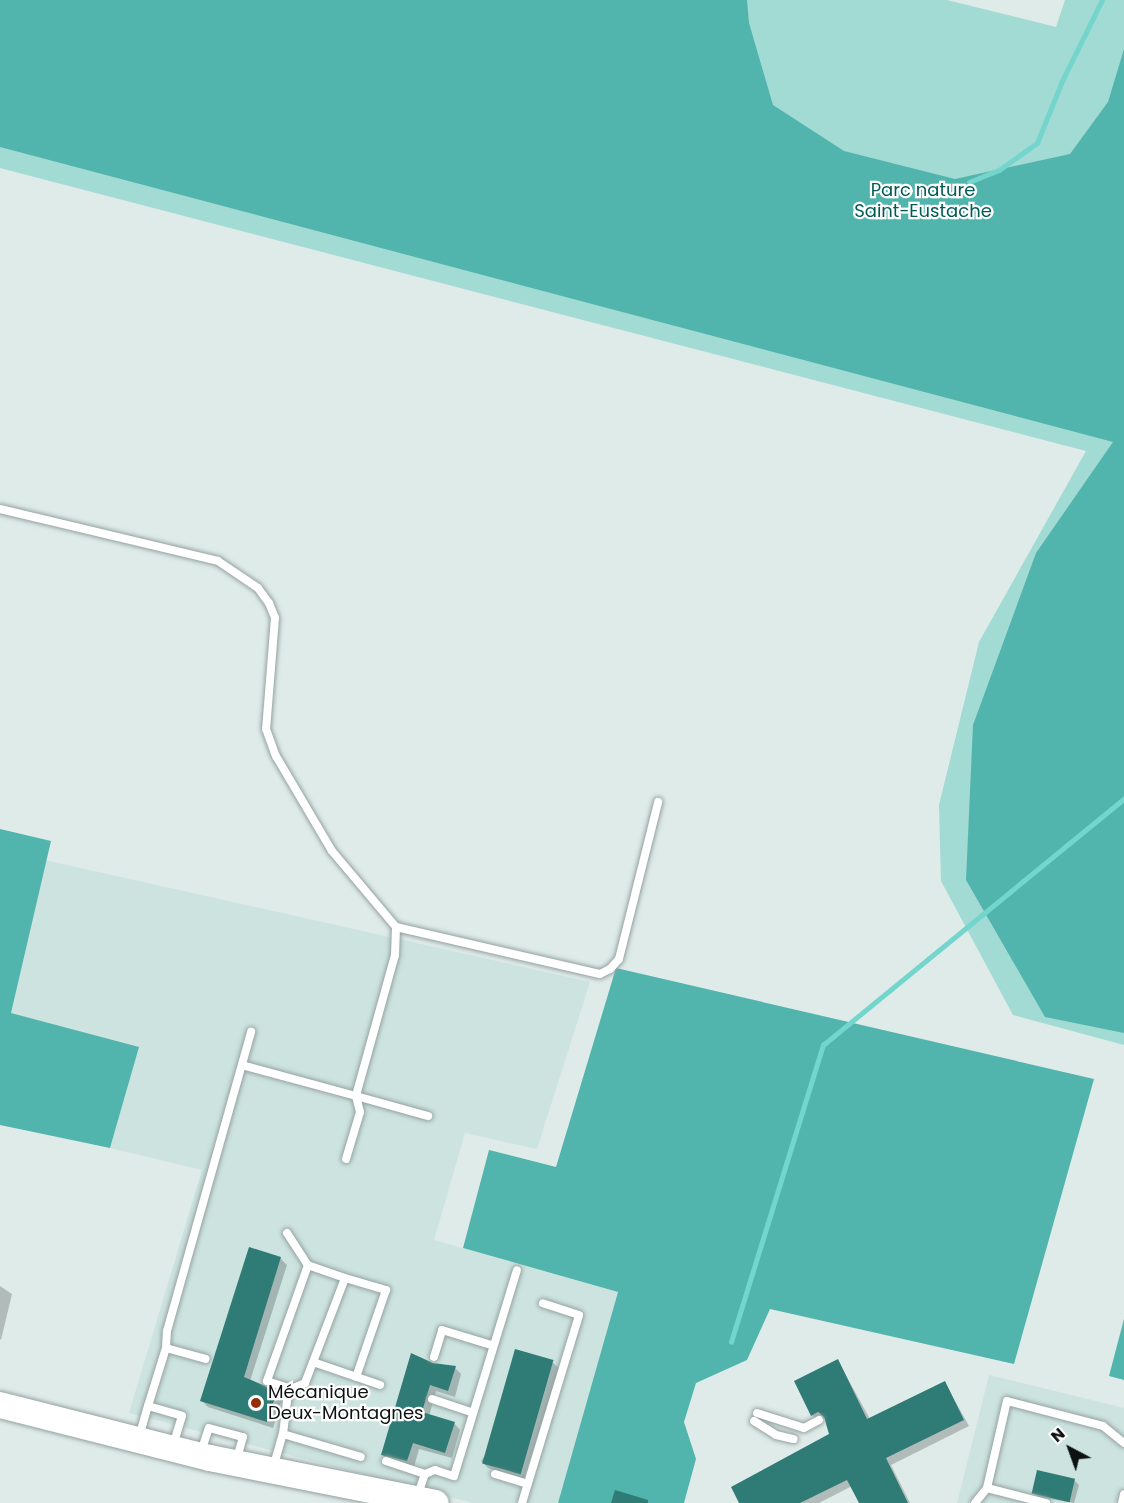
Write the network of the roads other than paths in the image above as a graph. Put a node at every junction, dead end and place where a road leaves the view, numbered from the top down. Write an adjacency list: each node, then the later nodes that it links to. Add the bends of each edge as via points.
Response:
1 (0, 509): 3 (lane, via 218,561 258,588 275,618 266,729 276,756 332,851)
2 (658, 802): 3 (lane, via 619,959 600,974)
3 (396, 927): 6 (lane, via 395,955)
4 (251, 1032): 5 (lane)
5 (242, 1065): 6 (lane); 15 (lane, via 167,1331)
6 (356, 1096): 7 (lane); 8 (lane, via 360,1112)
7 (428, 1116)
8 (346, 1159)
9 (287, 1233): 10 (lane)
10 (308, 1265): 12 (lane); 21 (lane, via 267,1381)
11 (517, 1270): 14 (lane)
12 (345, 1278): 18 (lane); 19 (lane, via 386,1290)
13 (543, 1303): 37 (lane, via 579,1315)
14 (491, 1345): 16 (lane, via 442,1330); 25 (lane)
15 (166, 1348): 17 (lane); 24 (lane)
16 (434, 1357)
17 (206, 1359)
18 (313, 1362): 19 (lane); 21 (lane, via 305,1383)
19 (356, 1377): 20 (lane)
20 (380, 1385)
21 (291, 1389): 27 (lane, via 283,1414)
22 (432, 1399): 25 (lane)
23 (0, 1405): 29 (main road)
24 (148, 1406): 29 (lane); 31 (lane, via 182,1416)
25 (471, 1412): 35 (lane, via 472,1420 454,1476 435,1470)
26 (819, 1420): 28 (lane, via 804,1428 755,1417 776,1435)
27 (283, 1434): 32 (lane); 34 (lane)
28 (794, 1439)
29 (138, 1440): 31 (main road)
30 (1124, 1443): 38 (lane, via 1103,1425 1007,1401)
31 (172, 1449): 34 (main road)
32 (361, 1457)
33 (386, 1461): 35 (lane)
34 (271, 1473): 40 (main road); 41 (main road)
35 (425, 1474): 40 (lane)
36 (495, 1474): 37 (lane)
37 (528, 1484): 42 (lane)
38 (987, 1488): 43 (lane); 44 (lane)
39 (1124, 1494): 45 (lane)
40 (422, 1501)
41 (359, 1503)
42 (522, 1503)
43 (975, 1503)
44 (1046, 1503)
45 (1122, 1503)

